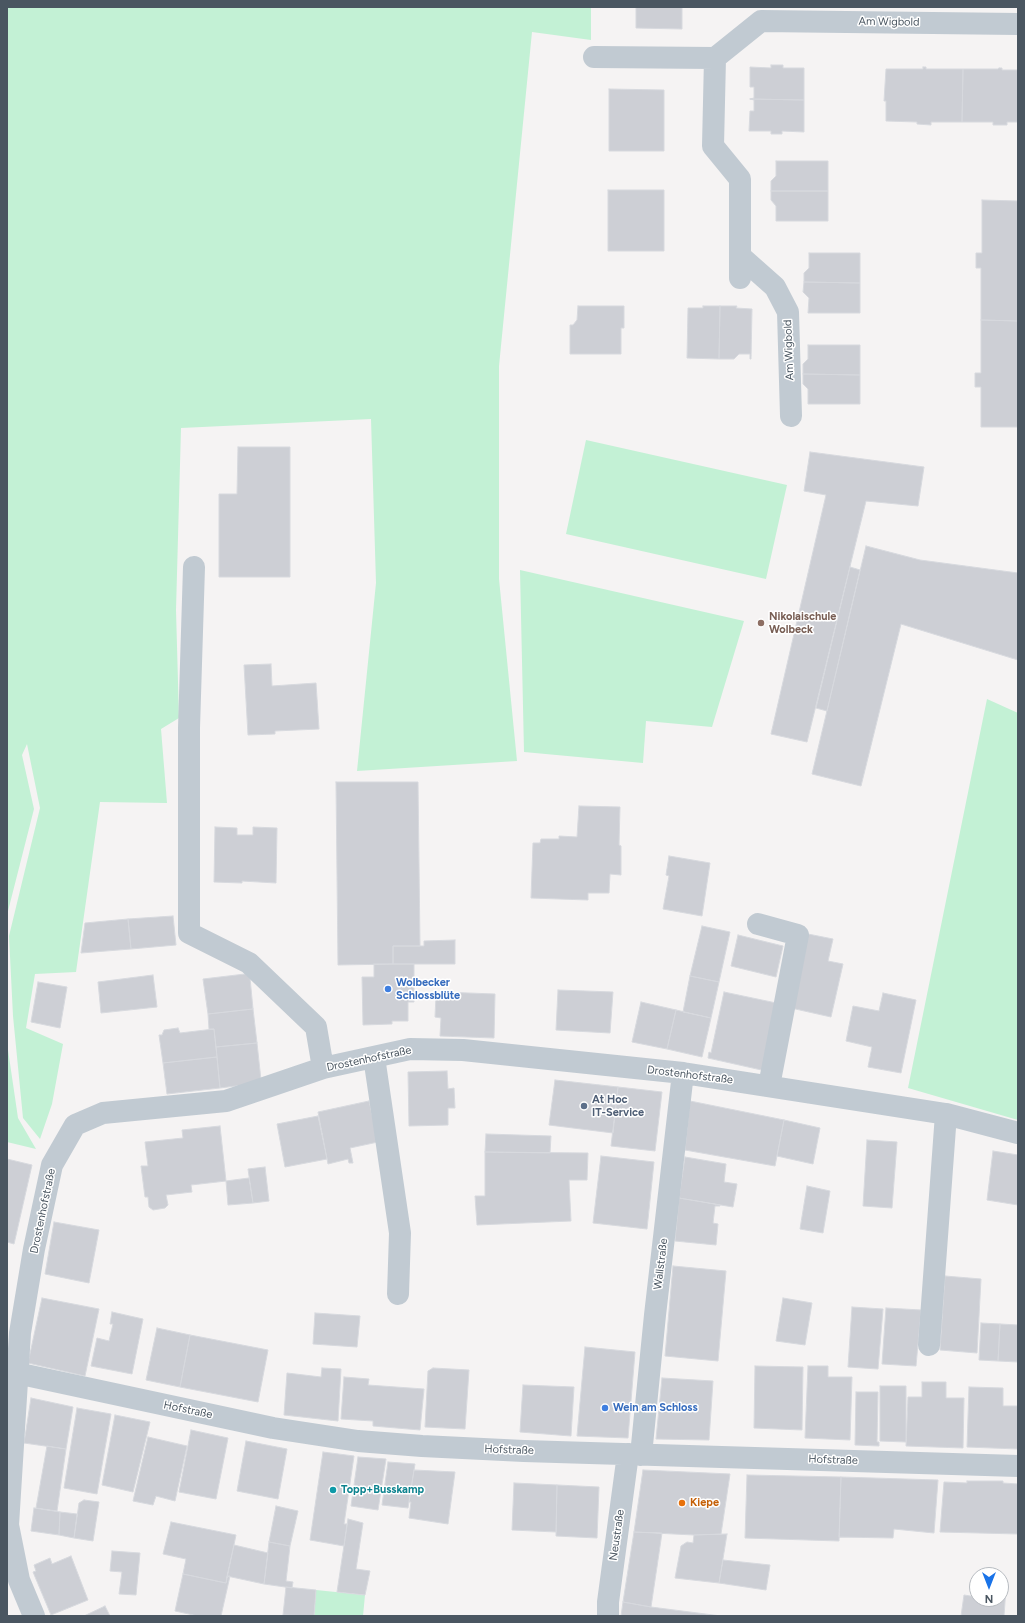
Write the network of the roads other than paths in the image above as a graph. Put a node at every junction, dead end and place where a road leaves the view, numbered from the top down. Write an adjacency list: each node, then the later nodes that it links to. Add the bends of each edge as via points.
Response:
1 (761, 14): 2 (street, Am Wigbold); 4 (street, Am Wigbold)
2 (1018, 24)
3 (594, 57): 4 (street)
4 (715, 58): 5 (street, via 713,146 740,179)
5 (740, 256): 6 (street); 7 (street, Am Wigbold, via 775,287 788,312)
6 (740, 278)
7 (792, 416)
8 (194, 567): 11 (street, via 189,728 189,933 249,963 316,1027)
9 (758, 924): 13 (street, via 798,935)
10 (374, 1057): 11 (street, Drostenhofstraße); 12 (street, Drostenhofstraße, via 410,1050 463,1050); 16 (street, via 400,1233)
11 (323, 1068): 18 (street, Drostenhofstraße, via 226,1101 103,1113 75,1125 52,1165)
12 (684, 1073): 13 (street, Drostenhofstraße); 19 (street, Wallstraße, via 655,1315)
13 (769, 1086): 14 (street, Drostenhofstraße)
14 (946, 1114): 15 (street, Drostenhofstraße); 17 (street)
15 (1018, 1133)
16 (398, 1294)
17 (929, 1345)
18 (12, 1372): 19 (street, Hofstraße, via 273,1428 358,1441); 21 (street, Drostenhofstraße, via 8,1525 19,1580)
19 (635, 1455): 20 (street, Hofstraße); 22 (street, Neustraße, via 608,1602)
20 (1018, 1466)
21 (34, 1616)
22 (608, 1616)

